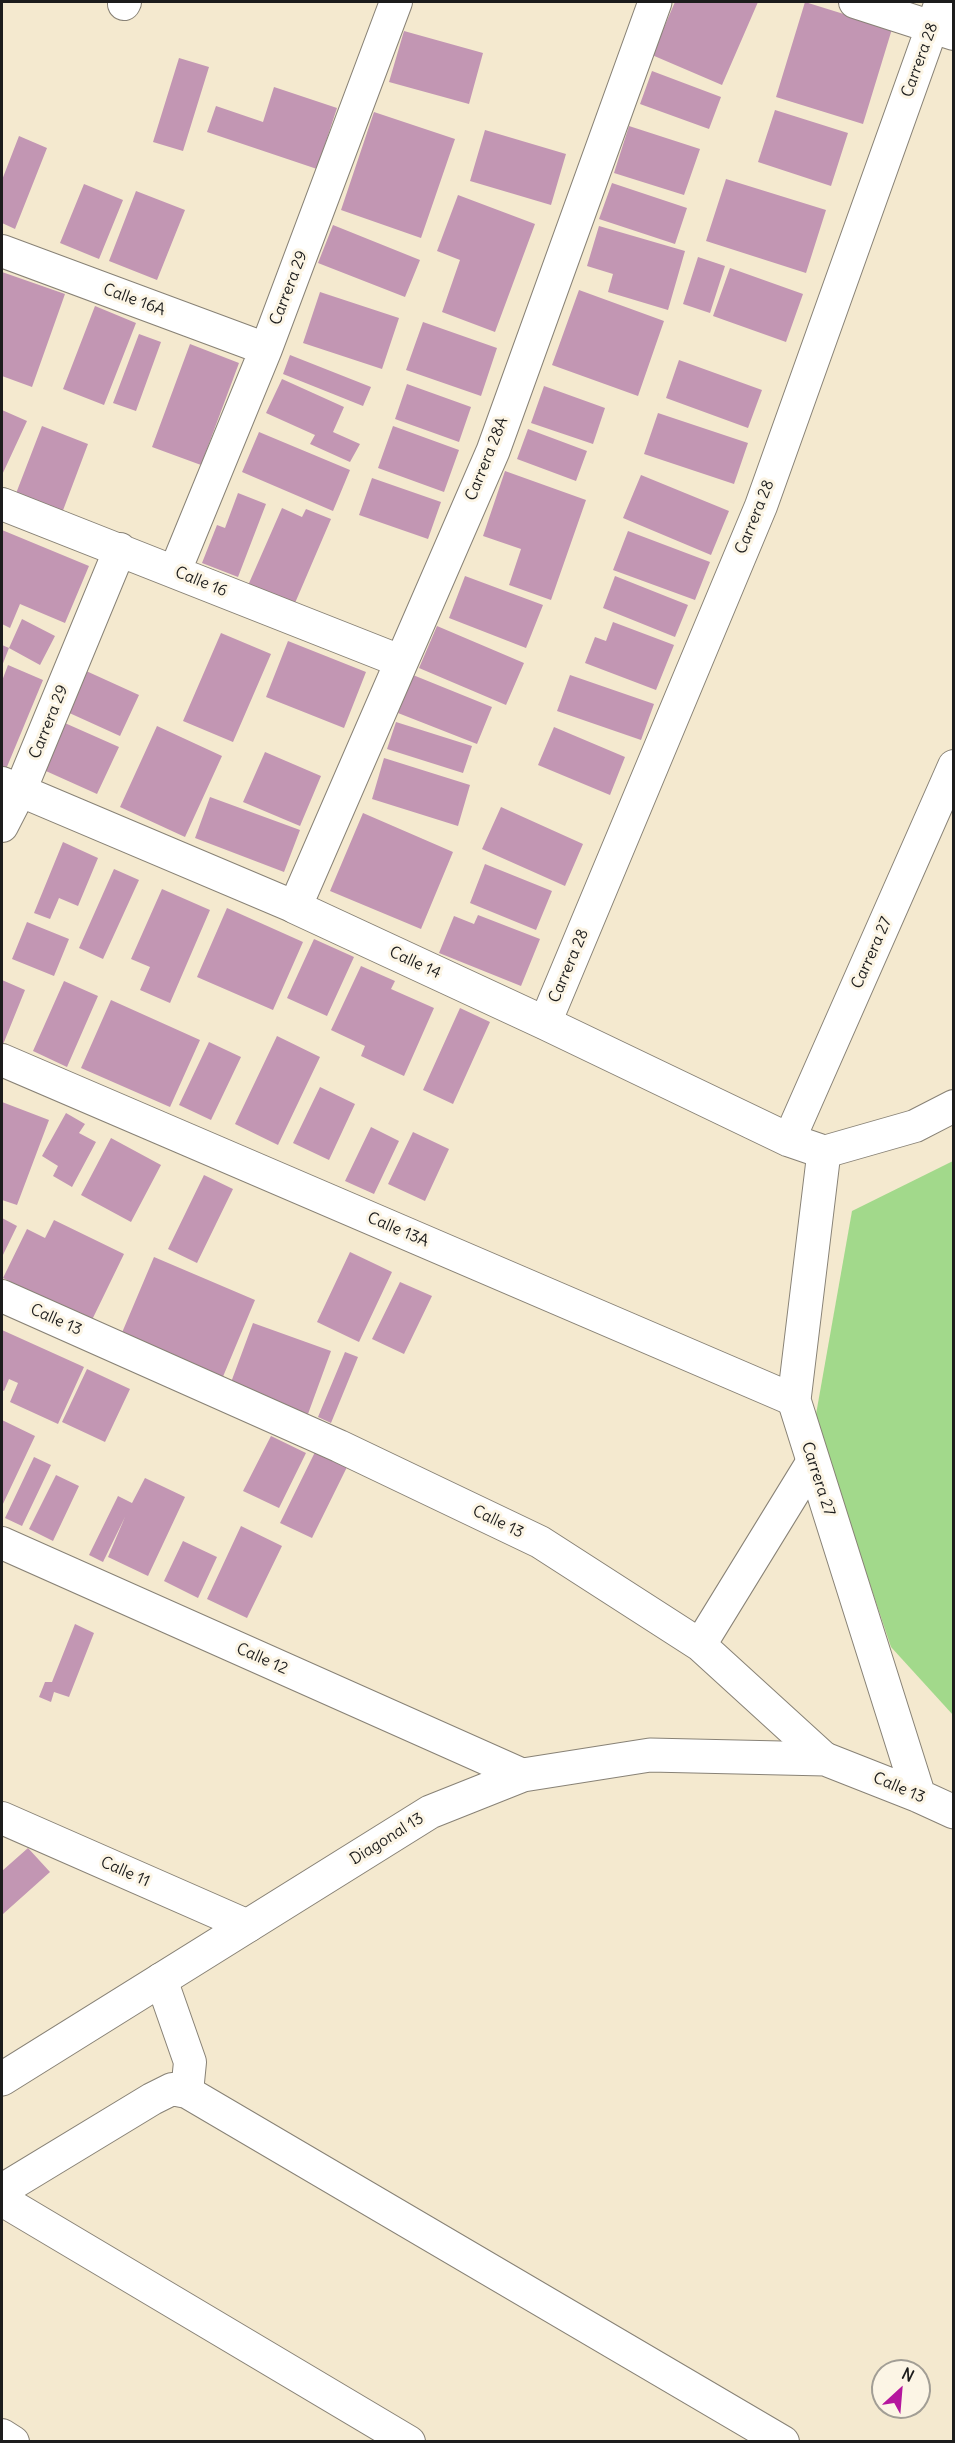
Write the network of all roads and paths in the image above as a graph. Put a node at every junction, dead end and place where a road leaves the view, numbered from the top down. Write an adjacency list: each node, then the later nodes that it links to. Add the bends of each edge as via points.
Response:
1 (396, 2): 6 (street, Carrera 29)
2 (655, 2): 10 (street, Carrera 28A, via 493,451)
3 (855, 2): 4 (street)
4 (942, 20): 15 (street, Carrera 28, via 761,506)
5 (2, 251): 6 (street, Calle 16A)
6 (266, 349): 9 (street, Carrera 29)
7 (2, 504): 8 (street, Calle 16)
8 (120, 549): 9 (street, Calle 16); 12 (street, Carrera 29)
9 (175, 571): 10 (street, Calle 16)
10 (400, 661): 14 (street, Carrera 28A)
11 (954, 766): 18 (street, Carrera 27)
12 (11, 787): 13 (street, Carrera 29); 14 (street, Calle 14)
13 (2, 826)
14 (295, 908): 15 (street, Calle 14)
15 (545, 1023): 18 (street, Calle 14)
16 (2, 1060): 21 (street, Calle 13A)
17 (954, 1106): 19 (street, via 915,1126)
18 (789, 1140): 19 (street, Calle 14)
19 (824, 1152): 21 (street, Carrera 27)
20 (2, 1296): 24 (street, Calle 13, via 339,1446 540,1542)
21 (794, 1400): 22 (street, Carrera 27)
22 (813, 1461): 24 (street); 27 (street, Carrera 27)
23 (2, 1544): 26 (street, Calle 12)
24 (700, 1645): 25 (street, Calle 13)
25 (825, 1759): 26 (street, Diagonal 13, via 650,1755); 27 (street, Calle 13)
26 (523, 1775): 30 (street, Diagonal 13, via 430,1812)
27 (919, 1796): 28 (street, Calle 13)
28 (954, 1812)
29 (2, 1818): 30 (street, Calle 11)
30 (248, 1926): 31 (street, Diagonal 13)
31 (161, 1979): 32 (street, Diagonal 13); 33 (street, via 190,2061)
32 (2, 2079)
33 (187, 2092): 34 (street, via 172,2089 152,2099); 39 (street)
34 (2, 2190)
35 (2, 2200): 38 (street)
36 (2, 2435): 37 (street)
37 (13, 2442)
38 (409, 2442)
39 (783, 2442)

